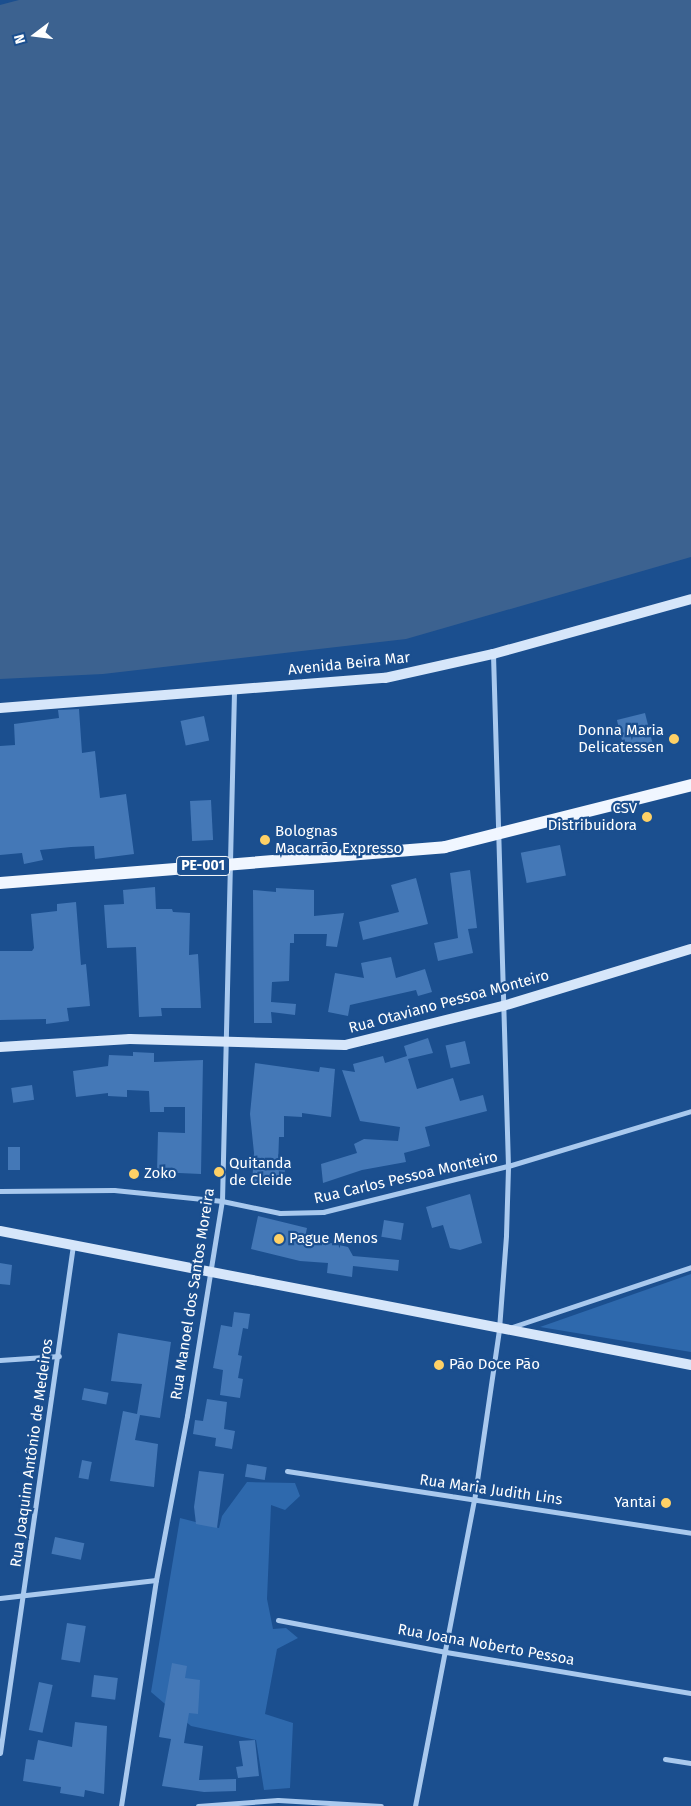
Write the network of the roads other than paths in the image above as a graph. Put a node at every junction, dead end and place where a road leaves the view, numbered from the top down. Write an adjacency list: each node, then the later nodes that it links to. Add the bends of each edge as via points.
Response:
1 (691, 599): 2 (main road, Avenida Beira Mar)
2 (493, 654): 3 (main road, Avenida Beira Mar, via 385,678); 6 (street)
3 (234, 689): 4 (main road, Avenida Beira Mar); 7 (street, Rua Manoel dos Santos Moreira)
4 (0, 708)
5 (691, 784): 6 (main road, PE-001)
6 (499, 836): 7 (main road, PE-001, via 407,851); 10 (street)
7 (230, 863): 8 (main road, PE-001); 11 (street, Rua Manoel dos Santos Moreira)
8 (0, 883)
9 (691, 949): 10 (main road, Rua Otaviano Pessoa Monteiro)
10 (503, 1006): 11 (main road, Rua Otaviano Pessoa Monteiro, via 345,1044); 14 (street)
11 (226, 1042): 12 (main road, Rua Otaviano Pessoa Monteiro, via 130,1039); 16 (street, Rua Manoel dos Santos Moreira)
12 (0, 1047)
13 (691, 1111): 14 (street, Rua Carlos Pessoa Monteiro)
14 (508, 1166): 16 (street, Rua Carlos Pessoa Monteiro, via 323,1212 280,1213); 21 (street)
15 (0, 1192): 16 (street, Rua Carlos Pessoa Monteiro, via 114,1190)
16 (222, 1201): 20 (street, Rua Manoel dos Santos Moreira)
17 (0, 1231): 18 (main road)
18 (73, 1244): 20 (main road); 22 (street, Rua Joaquim Antônio de Medeiros)
19 (691, 1267): 21 (street)
20 (209, 1270): 21 (main road); 28 (street, Rua Manoel dos Santos Moreira, via 187,1416)
21 (501, 1329): 24 (main road); 26 (street)
22 (59, 1356): 23 (street); 29 (street, Rua Joaquim Antônio de Medeiros)
23 (0, 1360)
24 (691, 1365)
25 (287, 1471): 26 (street, Rua Maria Judith Lins)
26 (474, 1501): 27 (street, Rua Maria Judith Lins); 32 (street)
27 (691, 1533)
28 (156, 1580): 29 (street); 37 (street, Rua Manoel dos Santos Moreira)
29 (24, 1597): 30 (street); 34 (street, Rua Joaquim Antônio de Medeiros)
30 (0, 1598)
31 (278, 1620): 32 (street, Rua Joana Noberto Pessoa)
32 (446, 1652): 33 (street, Rua Joana Noberto Pessoa); 40 (street)
33 (691, 1693)
34 (0, 1753)
35 (665, 1759): 36 (street)
36 (691, 1763)
37 (121, 1806)
38 (198, 1806): 39 (street, via 278,1800)
39 (381, 1806)
40 (415, 1806)

